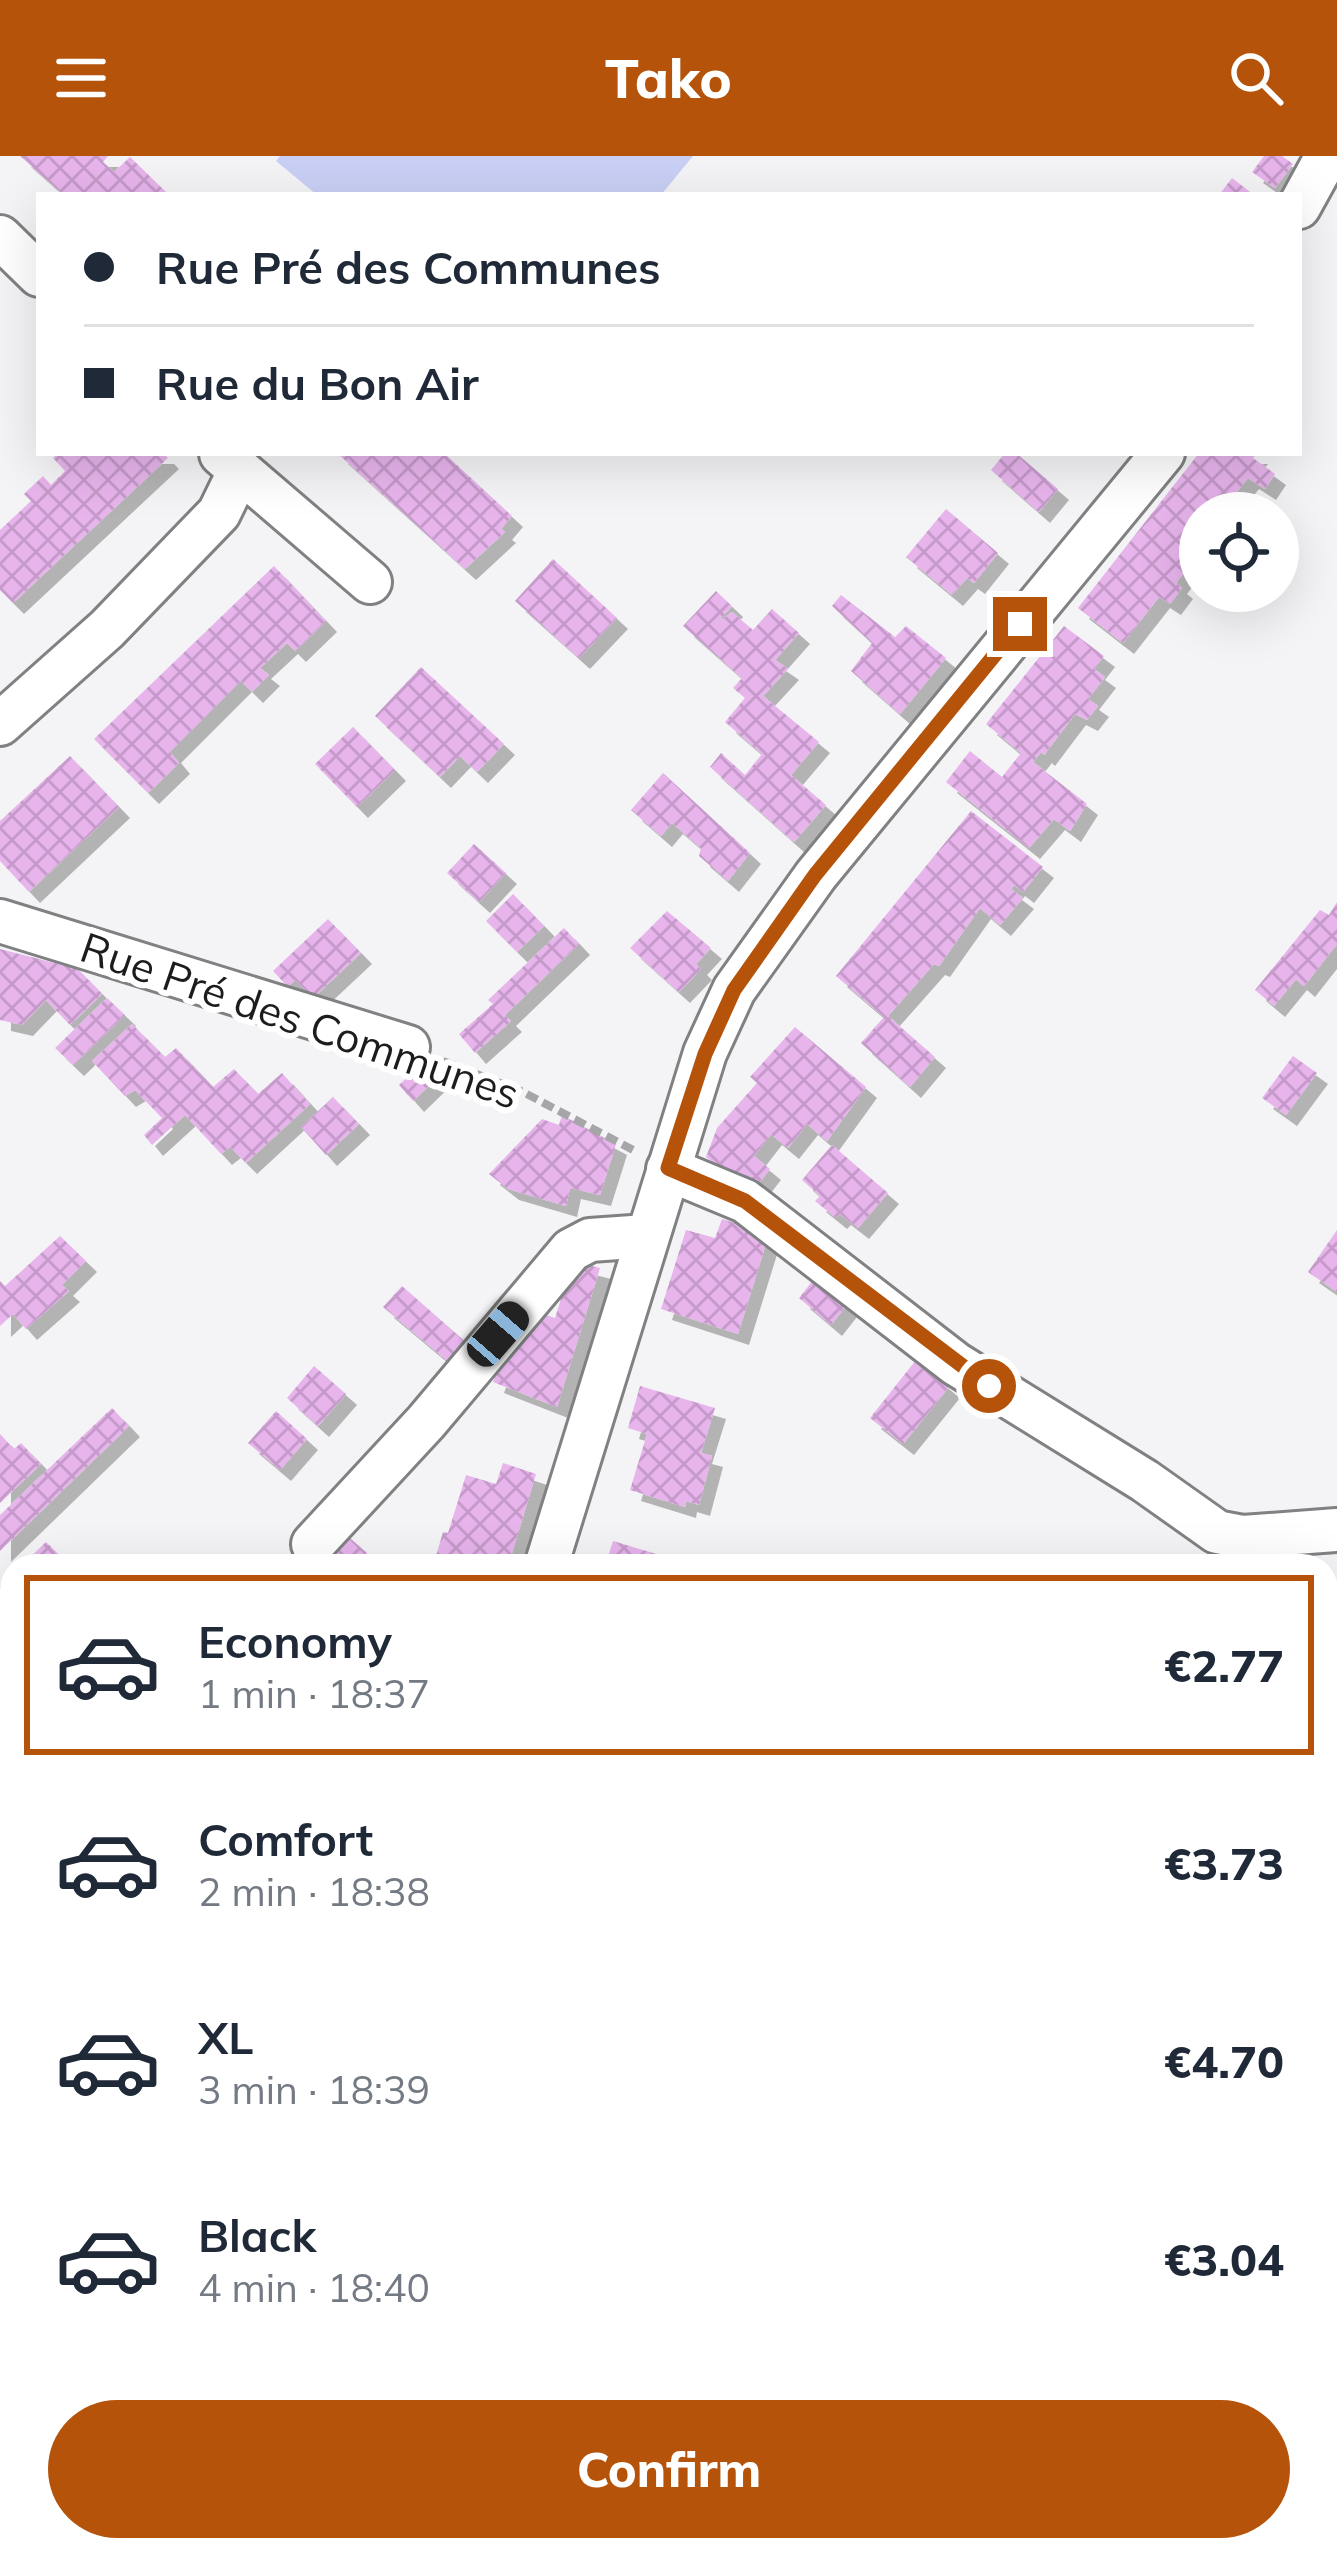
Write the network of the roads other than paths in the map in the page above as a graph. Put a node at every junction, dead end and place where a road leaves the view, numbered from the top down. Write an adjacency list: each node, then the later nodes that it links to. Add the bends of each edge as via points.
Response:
1 (1327, 156): 2 (street)
2 (1302, 202)
3 (0, 237): 4 (street)
4 (36, 271)
5 (1160, 456): 11 (street, via 763,945 705,1054)
6 (230, 463): 7 (street); 8 (street, via 219,513)
7 (370, 582)
8 (0, 724)
9 (0, 921): 10 (street, Rue Pré des Communes)
10 (408, 1047)
11 (668, 1168): 12 (street); 13 (street, via 745,1201 956,1364 1217,1532)
12 (647, 1236): 14 (street, via 590,1240 571,1250); 15 (street)
13 (1337, 1530)
14 (313, 1544)
15 (550, 1554)

